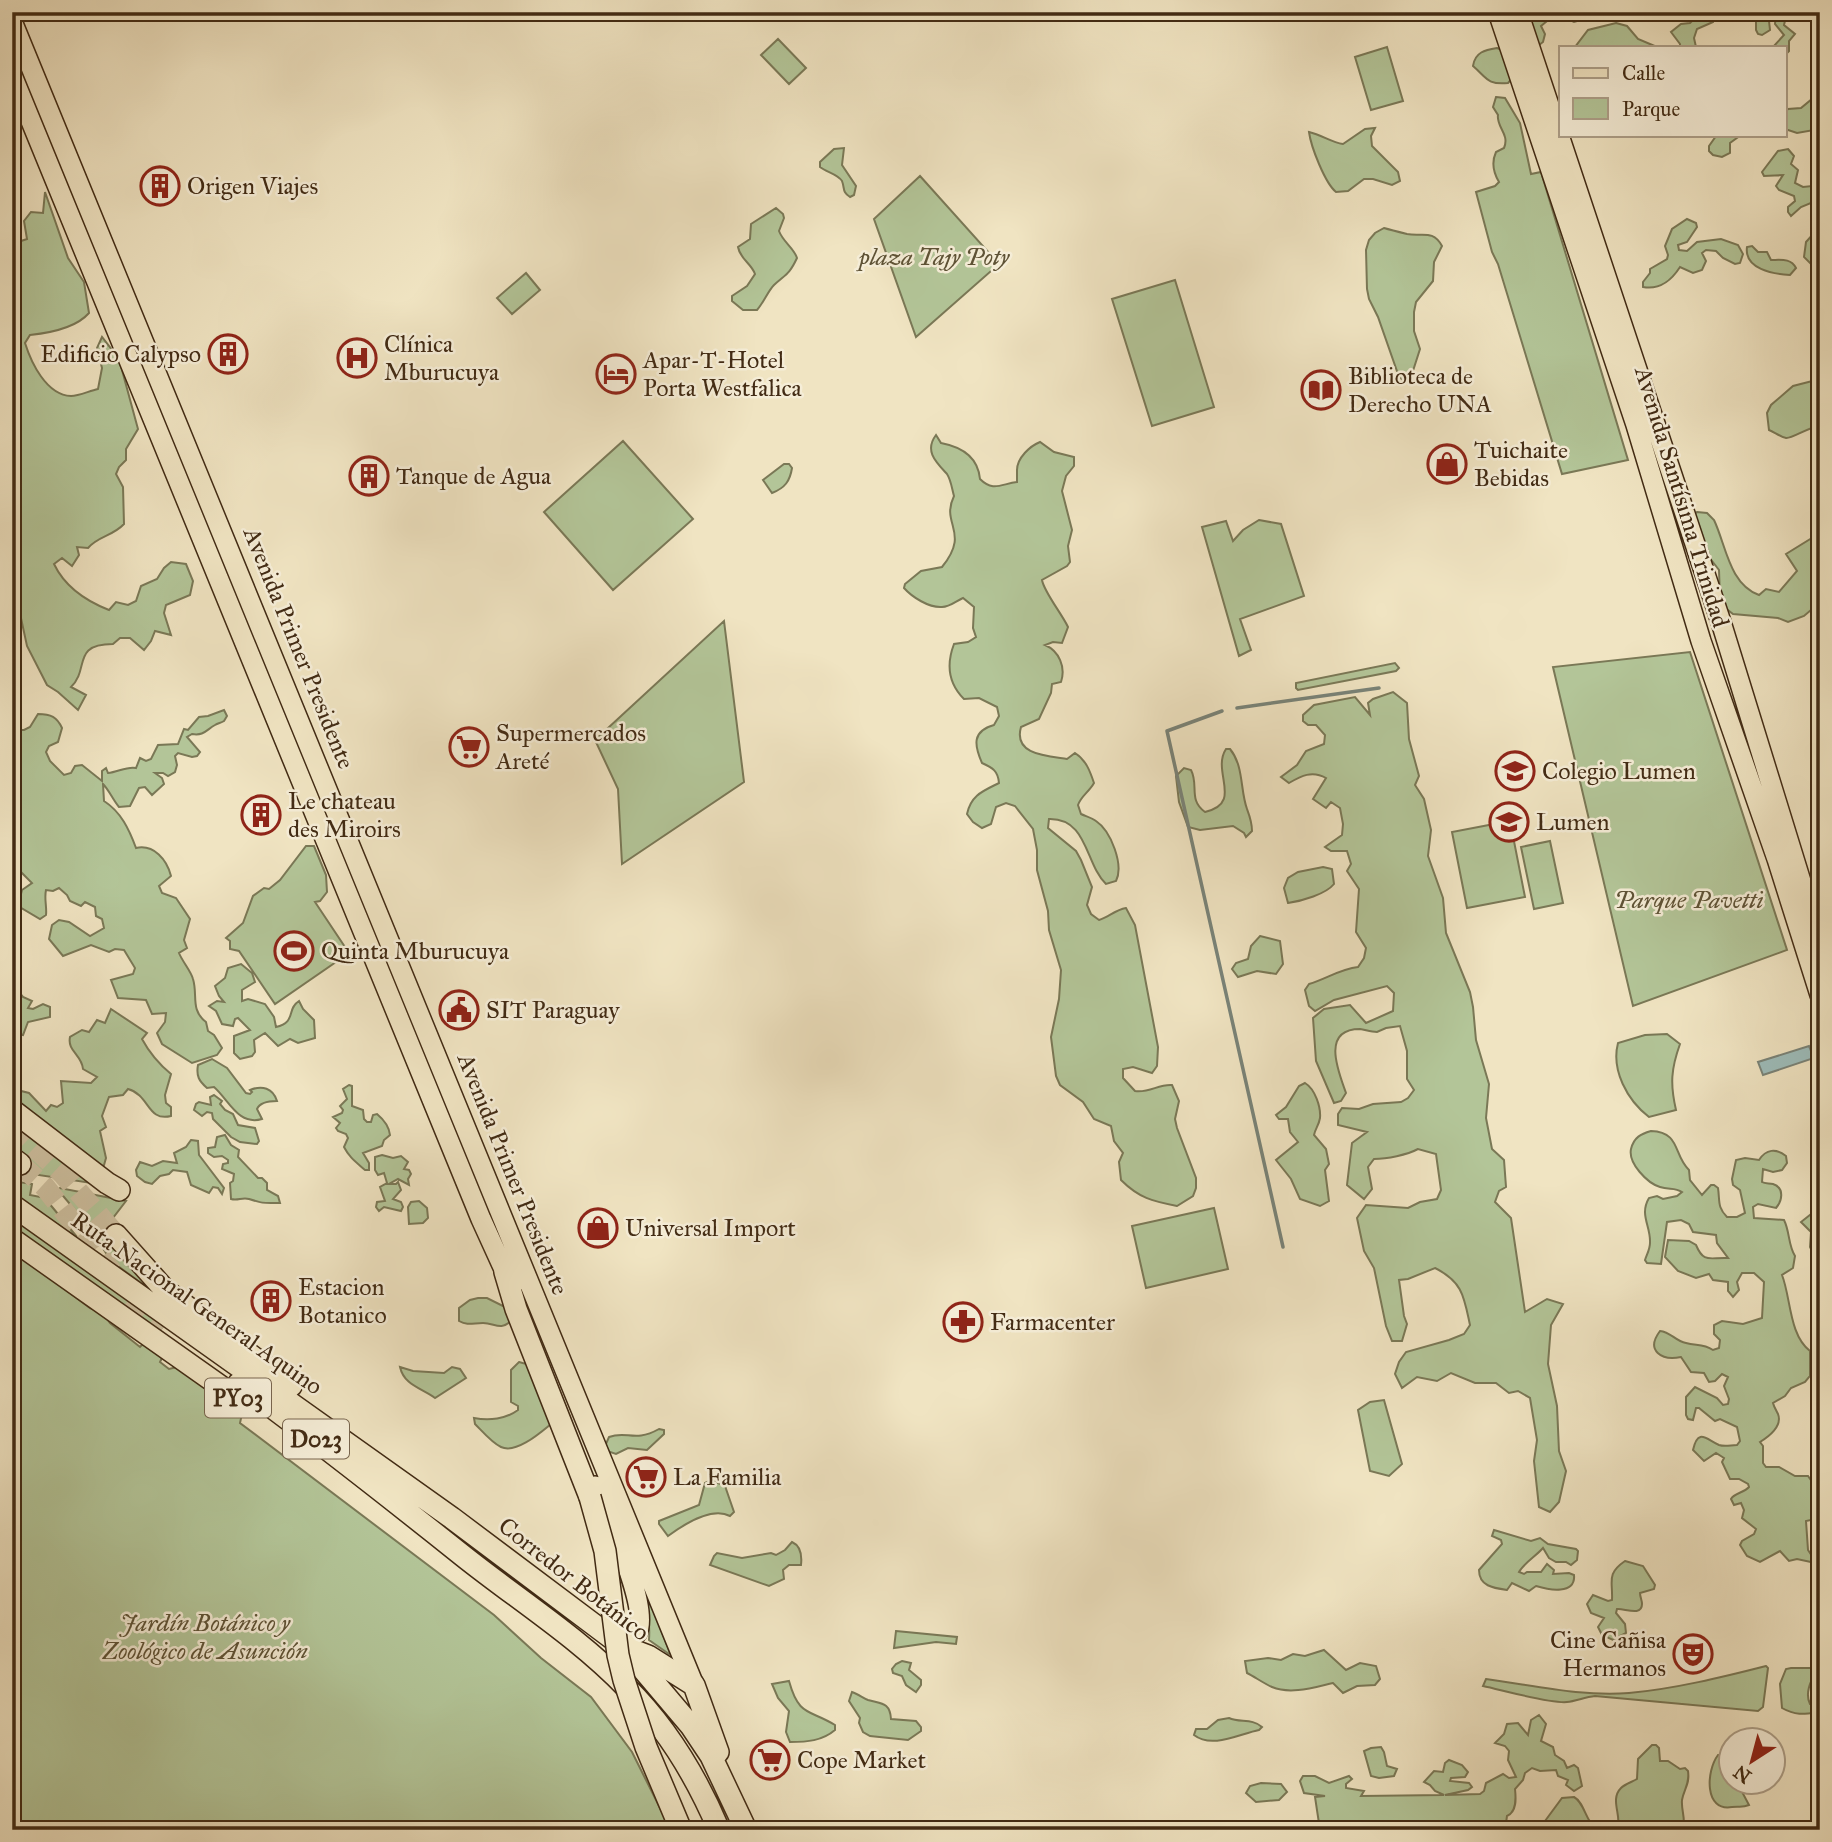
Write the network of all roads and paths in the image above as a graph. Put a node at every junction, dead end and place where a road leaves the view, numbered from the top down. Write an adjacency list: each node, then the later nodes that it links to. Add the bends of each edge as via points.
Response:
1 (1498, 12): 10 (main road, Avenida Santísima Trinidad)
2 (1518, 12): 5 (main road, Avenida Santísima Trinidad)
3 (12, 21): 7 (main road, Avenida Primer Presidente)
4 (12, 75): 8 (main road, Avenida Primer Presidente)
5 (1559, 135)
6 (1559, 136): 9 (main road, Avenida Santísima Trinidad, via 1709,584)
7 (239, 570): 8 (main road); 22 (main road, Avenida Primer Presidente)
8 (219, 577): 16 (main road, Avenida Primer Presidente)
9 (1820, 943)
10 (1820, 995)
11 (12, 1110): 12 (highway)
12 (120, 1190)
13 (12, 1205): 18 (highway, Ruta Nacional General Aquino / PY03)
14 (116, 1235): 18 (highway, D023, via 183,1305 312,1401)
15 (12, 1239): 19 (highway, PY03)
16 (505, 1272): 20 (main road, Avenida Primer Presidente, via 636,1595 641,1625 637,1633); 25 (highway, bridge, via 598,1523 624,1680)
17 (163, 1328): 19 (highway, D023, via 340,1457)
18 (453, 1518): 20 (highway, Corredor Botánico / PY03)
19 (464, 1557): 24 (highway, Corredor Botánico / PY03, via 559,1629 629,1690 680,1755)
20 (600, 1628): 21 (highway, Corredor Botánico / PY03)
21 (625, 1648): 22 (highway, via 648,1656); 23 (highway, Corredor Botánico / PY03, via 691,1726)
22 (694, 1685): 23 (highway)
23 (743, 1823)
24 (718, 1828)
25 (681, 1830)

